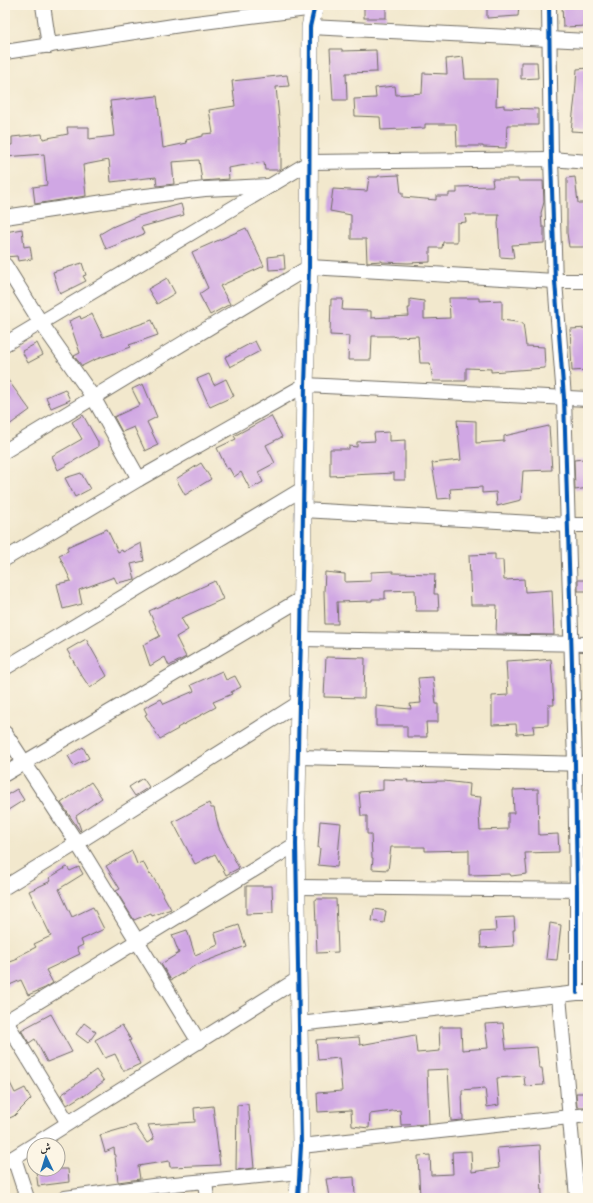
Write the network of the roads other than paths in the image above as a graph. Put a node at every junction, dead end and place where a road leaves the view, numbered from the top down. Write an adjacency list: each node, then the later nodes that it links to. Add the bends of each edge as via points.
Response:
1 (43, 5): 7 (street)
2 (549, 5): 5 (street)
3 (315, 7): 4 (street); 7 (street)
4 (310, 27): 5 (street); 10 (street)
5 (549, 39): 6 (street); 9 (street)
6 (588, 42)
7 (49, 46): 8 (street)
8 (5, 52)
9 (551, 160): 10 (street); 11 (street); 16 (street)
10 (310, 162): 12 (street); 15 (street)
11 (588, 162)
12 (270, 186): 13 (street, via 205,189); 18 (street)
13 (5, 217)
14 (5, 265): 18 (street)
15 (309, 267): 16 (street); 20 (street); 21 (street)
16 (555, 281): 17 (street); 22 (street)
17 (588, 281)
18 (41, 322): 19 (street); 21 (street)
19 (5, 344)
20 (305, 385): 22 (street); 25 (street); 26 (street)
21 (93, 397): 24 (street); 25 (street)
22 (564, 398): 23 (street); 28 (street)
23 (588, 399)
24 (5, 451)
25 (139, 479): 30 (street)
26 (304, 488): 27 (street); 35 (street)
27 (303, 510): 28 (street); 31 (street)
28 (567, 525): 29 (street); 33 (street)
29 (588, 525)
30 (5, 559)
31 (301, 599): 32 (street); 39 (street)
32 (301, 639): 33 (street); 36 (street)
33 (570, 644): 34 (street); 40 (street)
34 (588, 644)
35 (5, 668)
36 (299, 703): 38 (street); 42 (street)
37 (5, 733): 39 (street)
38 (298, 757): 40 (street); 43 (street)
39 (24, 762): 41 (street); 42 (street)
40 (581, 764): 46 (street)
41 (5, 774)
42 (77, 843): 44 (street); 47 (street)
43 (296, 844): 45 (street); 47 (street)
44 (5, 887)
45 (297, 887): 46 (street); 48 (street)
46 (582, 890): 49 (street)
47 (138, 942): 51 (street); 53 (street)
48 (298, 979): 52 (street); 53 (street)
49 (582, 993): 50 (street)
50 (559, 996): 52 (street); 55 (street)
51 (5, 1021): 56 (street)
52 (299, 1024): 57 (street)
53 (199, 1042): 56 (street)
54 (588, 1116): 55 (street)
55 (570, 1117): 57 (street); 65 (street)
56 (68, 1123): 58 (street)
57 (301, 1146): 59 (street)
58 (10, 1160): 61 (street)
59 (300, 1172): 60 (street); 64 (street)
60 (206, 1182): 62 (street, via 153,1186); 63 (street)
61 (27, 1198)
62 (65, 1198)
63 (207, 1198)
64 (298, 1198)
65 (577, 1198)

